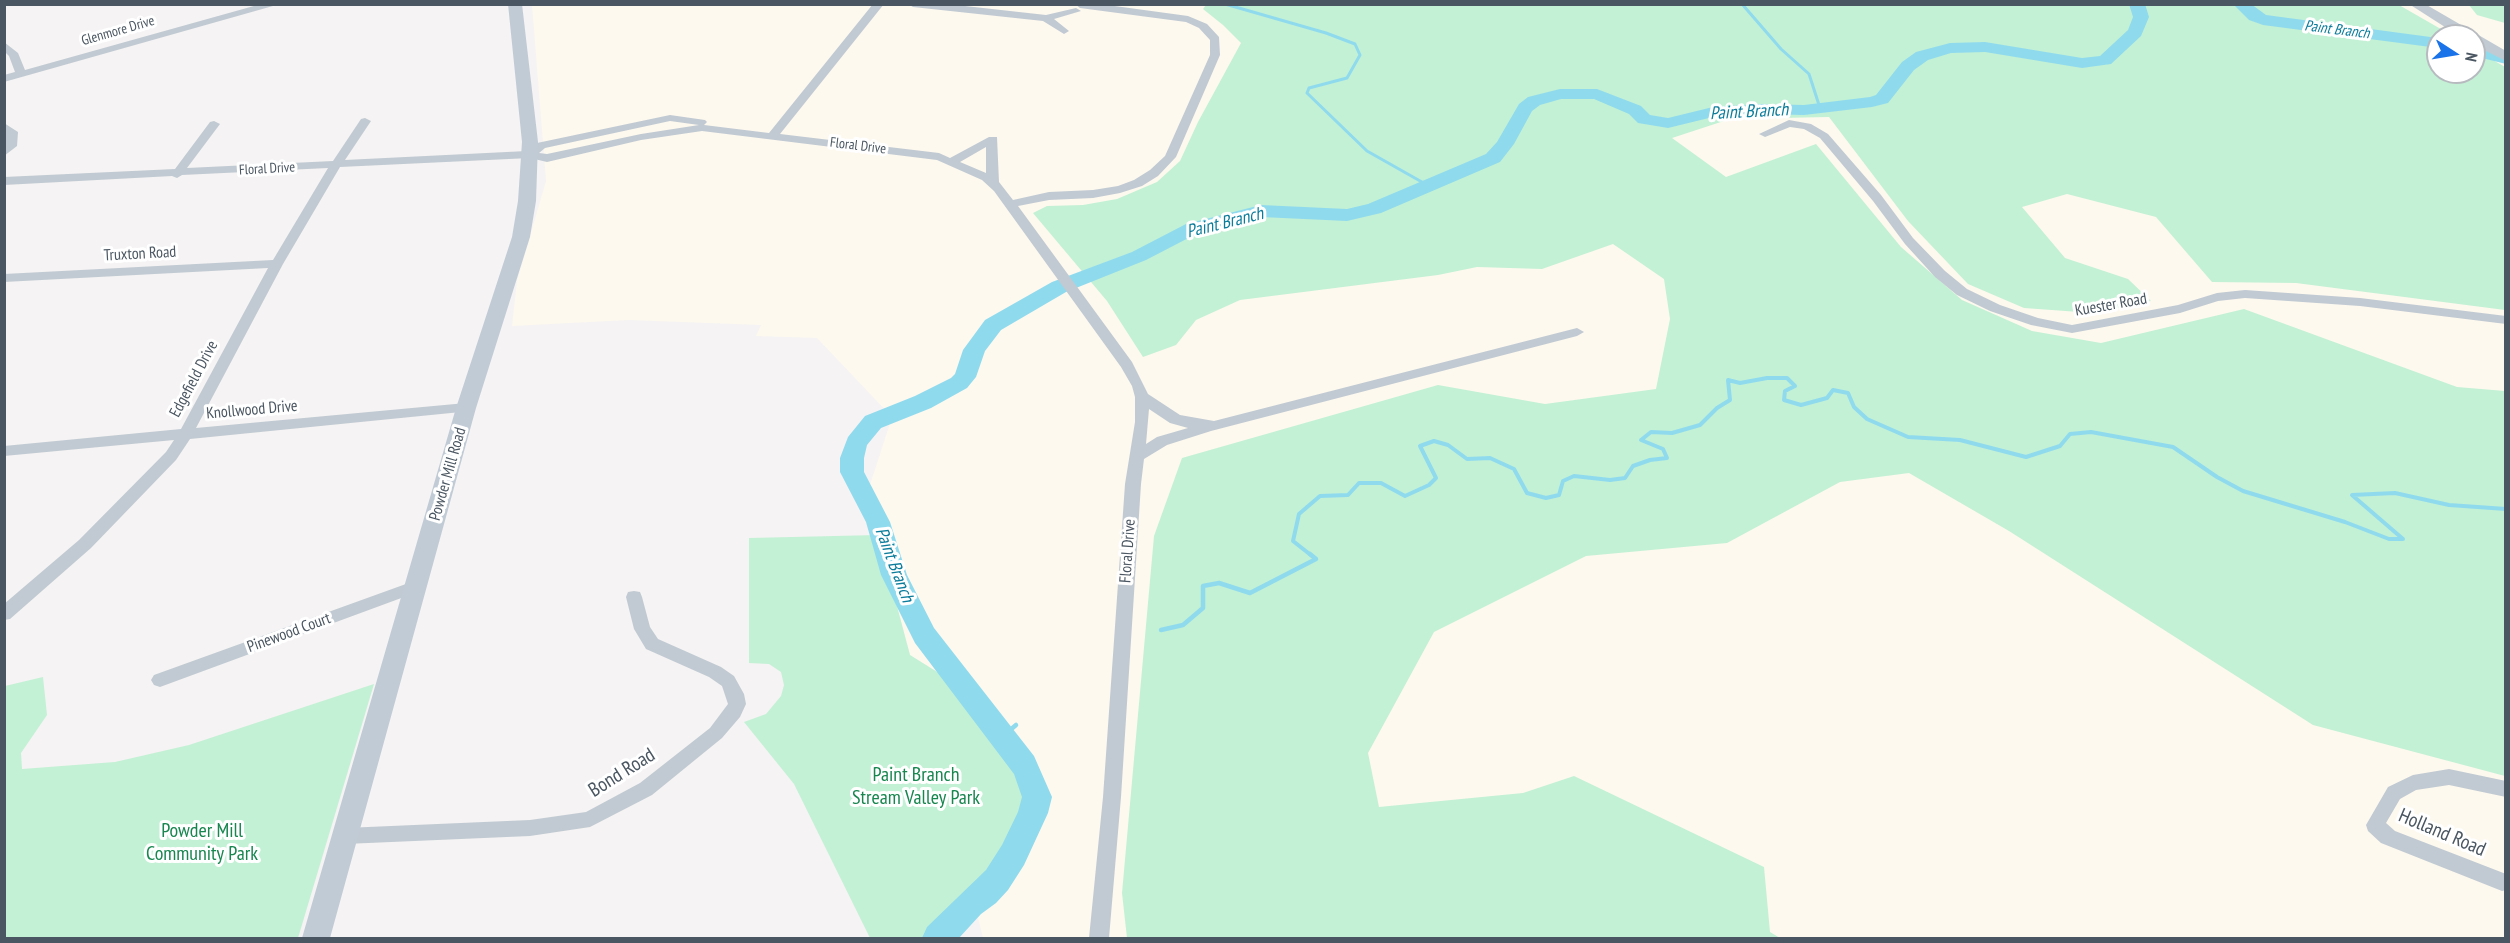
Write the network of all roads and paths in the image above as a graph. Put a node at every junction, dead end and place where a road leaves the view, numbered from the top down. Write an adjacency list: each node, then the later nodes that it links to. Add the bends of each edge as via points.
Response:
1 (275, 4): 13 (street, Glenmore Drive)
2 (879, 4): 19 (street)
3 (913, 4): 7 (street)
4 (2415, 4): 8 (street)
5 (1078, 8): 7 (street); 27 (street, via 1188,19 1203,26 1215,39 1215,55 1170,157 1154,173 1120,189)
6 (518, 9): 21 (main road, Powder Mill Road)
7 (1046, 18): 9 (street)
8 (2449, 24)
9 (1064, 31)
10 (4, 45): 13 (street, via 14,55)
11 (2486, 46): 12 (street)
12 (2505, 57)
13 (21, 74): 14 (street, Glenmore Drive)
14 (4, 79)
15 (365, 121): 23 (street, Edgefield Drive)
16 (214, 124): 24 (street)
17 (4, 126): 20 (street, via 12,132 11,146)
18 (1765, 134): 30 (street, Kuester Road, via 1790,123 1807,126 1824,136 1940,274 1962,292 2036,322 2072,329 2245,294 2360,302)
19 (772, 136): 21 (street, Floral Drive, via 686,129 547,158); 22 (street, Floral Drive, via 939,157)
20 (4, 153)
21 (530, 154): 23 (street, Floral Drive); 33 (main road, Powder Mill Road, via 521,237)
22 (951, 162): 26 (street, Floral Drive); 26 (street, via 993,140)
23 (334, 166): 24 (street, Floral Drive); 28 (street, Edgefield Drive)
24 (177, 174): 25 (street, Floral Drive)
25 (4, 181)
26 (993, 183): 27 (street, Floral Drive)
27 (1010, 204): 32 (street, Floral Drive, via 1132,373)
28 (277, 264): 29 (street, Truxton Road); 35 (street, Edgefield Drive)
29 (4, 278)
30 (2505, 320)
31 (1577, 332): 34 (street)
32 (1142, 397): 34 (street, via 1175,419); 37 (street, Floral Drive)
33 (466, 408): 35 (street, Knollwood Drive); 38 (main road, Powder Mill Road)
34 (1214, 426): 37 (street, via 1162,441)
35 (186, 434): 36 (street, Knollwood Drive); 40 (street, Edgefield Drive, via 171,456 112,517)
36 (4, 451)
37 (1137, 456): 46 (street, Floral Drive)
38 (417, 586): 41 (street, Pinewood Court); 43 (main road, Powder Mill Road)
39 (634, 597): 43 (street, Bond Road, via 642,629 652,644 705,666 728,681 737,704 716,733 646,789 573,824)
40 (4, 614)
41 (160, 680)
42 (2505, 789): 44 (street, Holland Road, via 2450,777 2413,783 2394,793 2375,825 2388,837)
43 (345, 836): 45 (main road, Powder Mill Road)
44 (2502, 882)
45 (316, 939)
46 (1099, 939)

